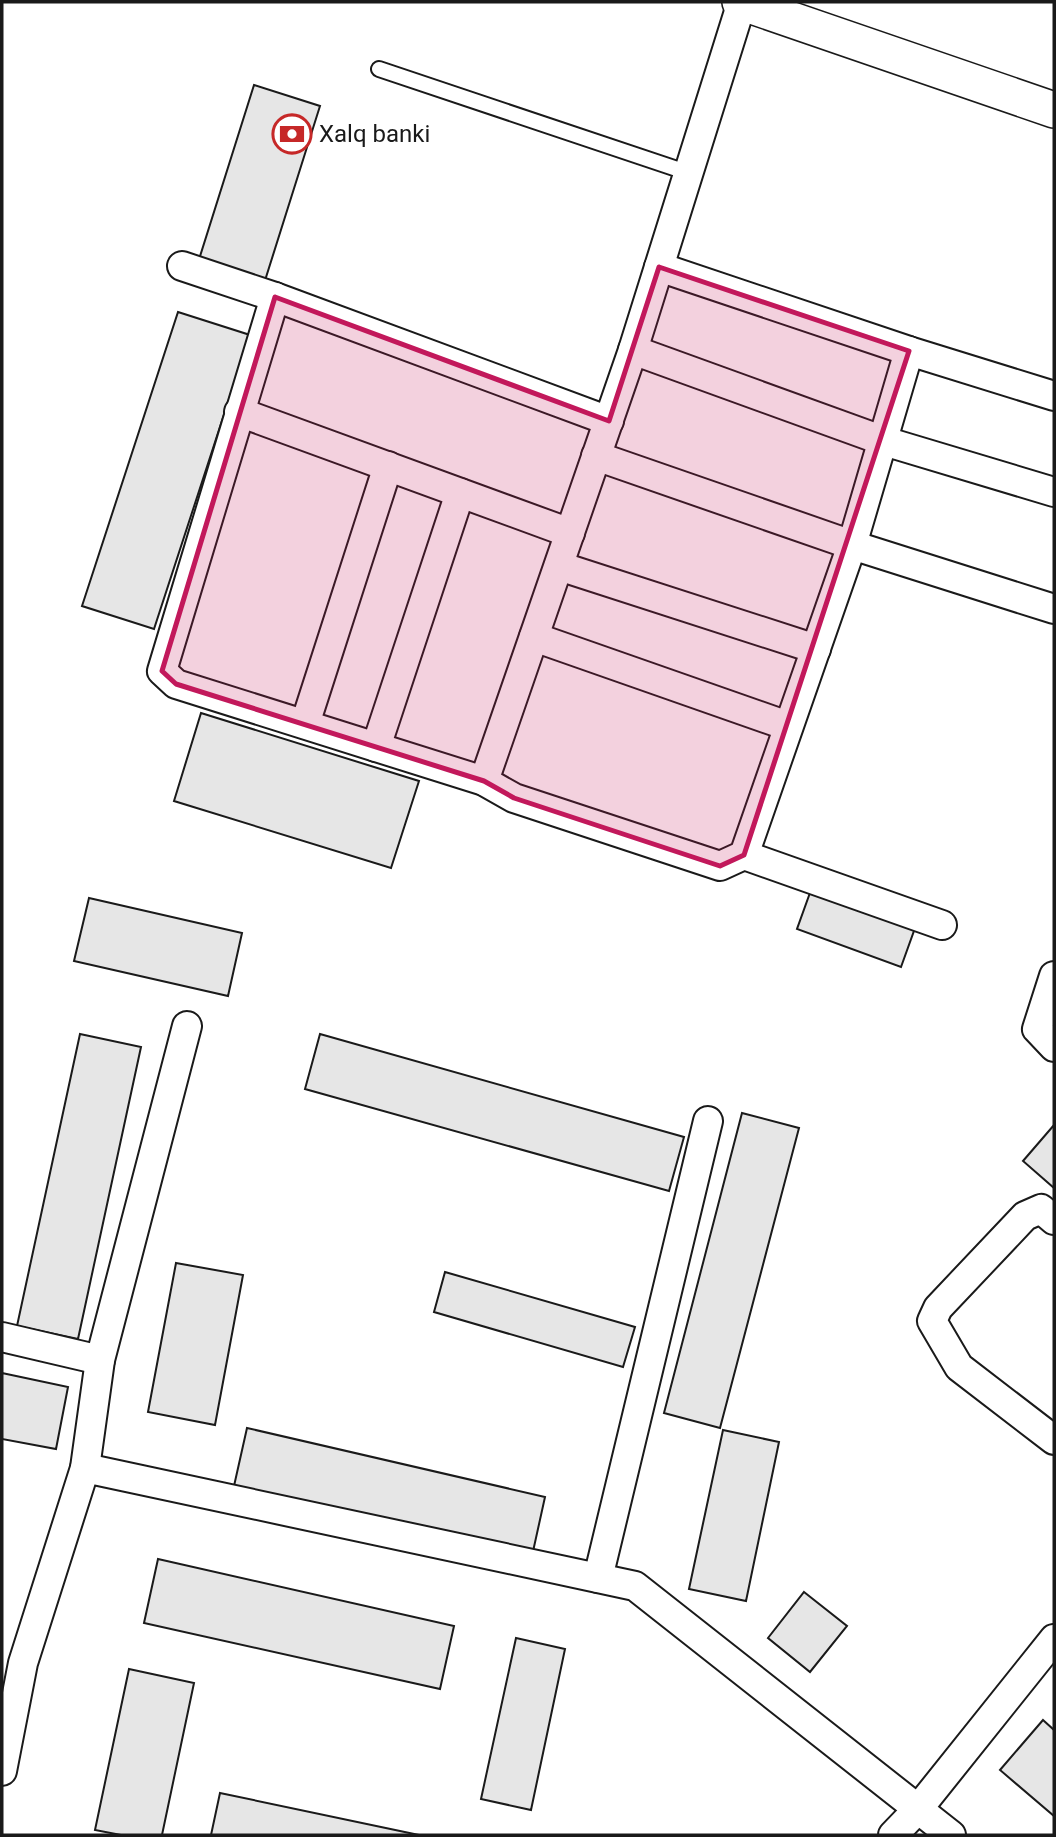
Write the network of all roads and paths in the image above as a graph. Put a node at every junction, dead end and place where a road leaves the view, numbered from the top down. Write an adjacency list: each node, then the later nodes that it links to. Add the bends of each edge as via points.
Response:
1 (741, 2): 3 (street); 4 (street)
2 (379, 69): 4 (lane)
3 (1054, 110)
4 (689, 173): 6 (street)
5 (182, 266): 7 (street)
6 (659, 267): 8 (street); 9 (street)
7 (275, 297): 11 (street); 12 (street)
8 (633, 350): 12 (street); 13 (street)
9 (909, 351): 10 (street); 13 (street)
10 (1054, 396)
11 (239, 412): 15 (street); 24 (street, via 162,671 176,684)
12 (609, 421): 14 (street)
13 (884, 441): 16 (street); 19 (street)
14 (596, 456): 18 (street); 19 (street)
15 (388, 466): 17 (street); 24 (street)
16 (1054, 492)
17 (460, 493): 18 (street); 26 (street)
18 (570, 533): 20 (street)
19 (852, 545): 21 (street); 23 (street)
20 (559, 566): 22 (street); 23 (street)
21 (1054, 609)
22 (534, 638): 25 (street); 27 (street)
23 (816, 649): 25 (street)
24 (305, 724): 26 (street)
25 (789, 726): 28 (street)
26 (376, 747): 27 (street)
27 (484, 781): 28 (street, via 514,798 720,866)
28 (744, 855): 29 (street)
29 (942, 925)
30 (1054, 976): 32 (street, via 1037,1029)
31 (187, 1026): 36 (street)
32 (1054, 1047)
33 (708, 1121): 39 (street)
34 (1054, 1220): 37 (street, via 1041,1209 1025,1216 938,1308 932,1321 959,1367)
35 (2, 1337): 36 (street)
36 (100, 1360): 38 (street)
37 (1054, 1440)
38 (85, 1468): 39 (street); 41 (street, via 23,1662)
39 (598, 1578): 42 (street, via 635,1586)
40 (1051, 1650): 42 (street)
41 (2, 1771)
42 (918, 1809): 43 (street); 44 (street)
43 (893, 1835)
44 (951, 1835)

